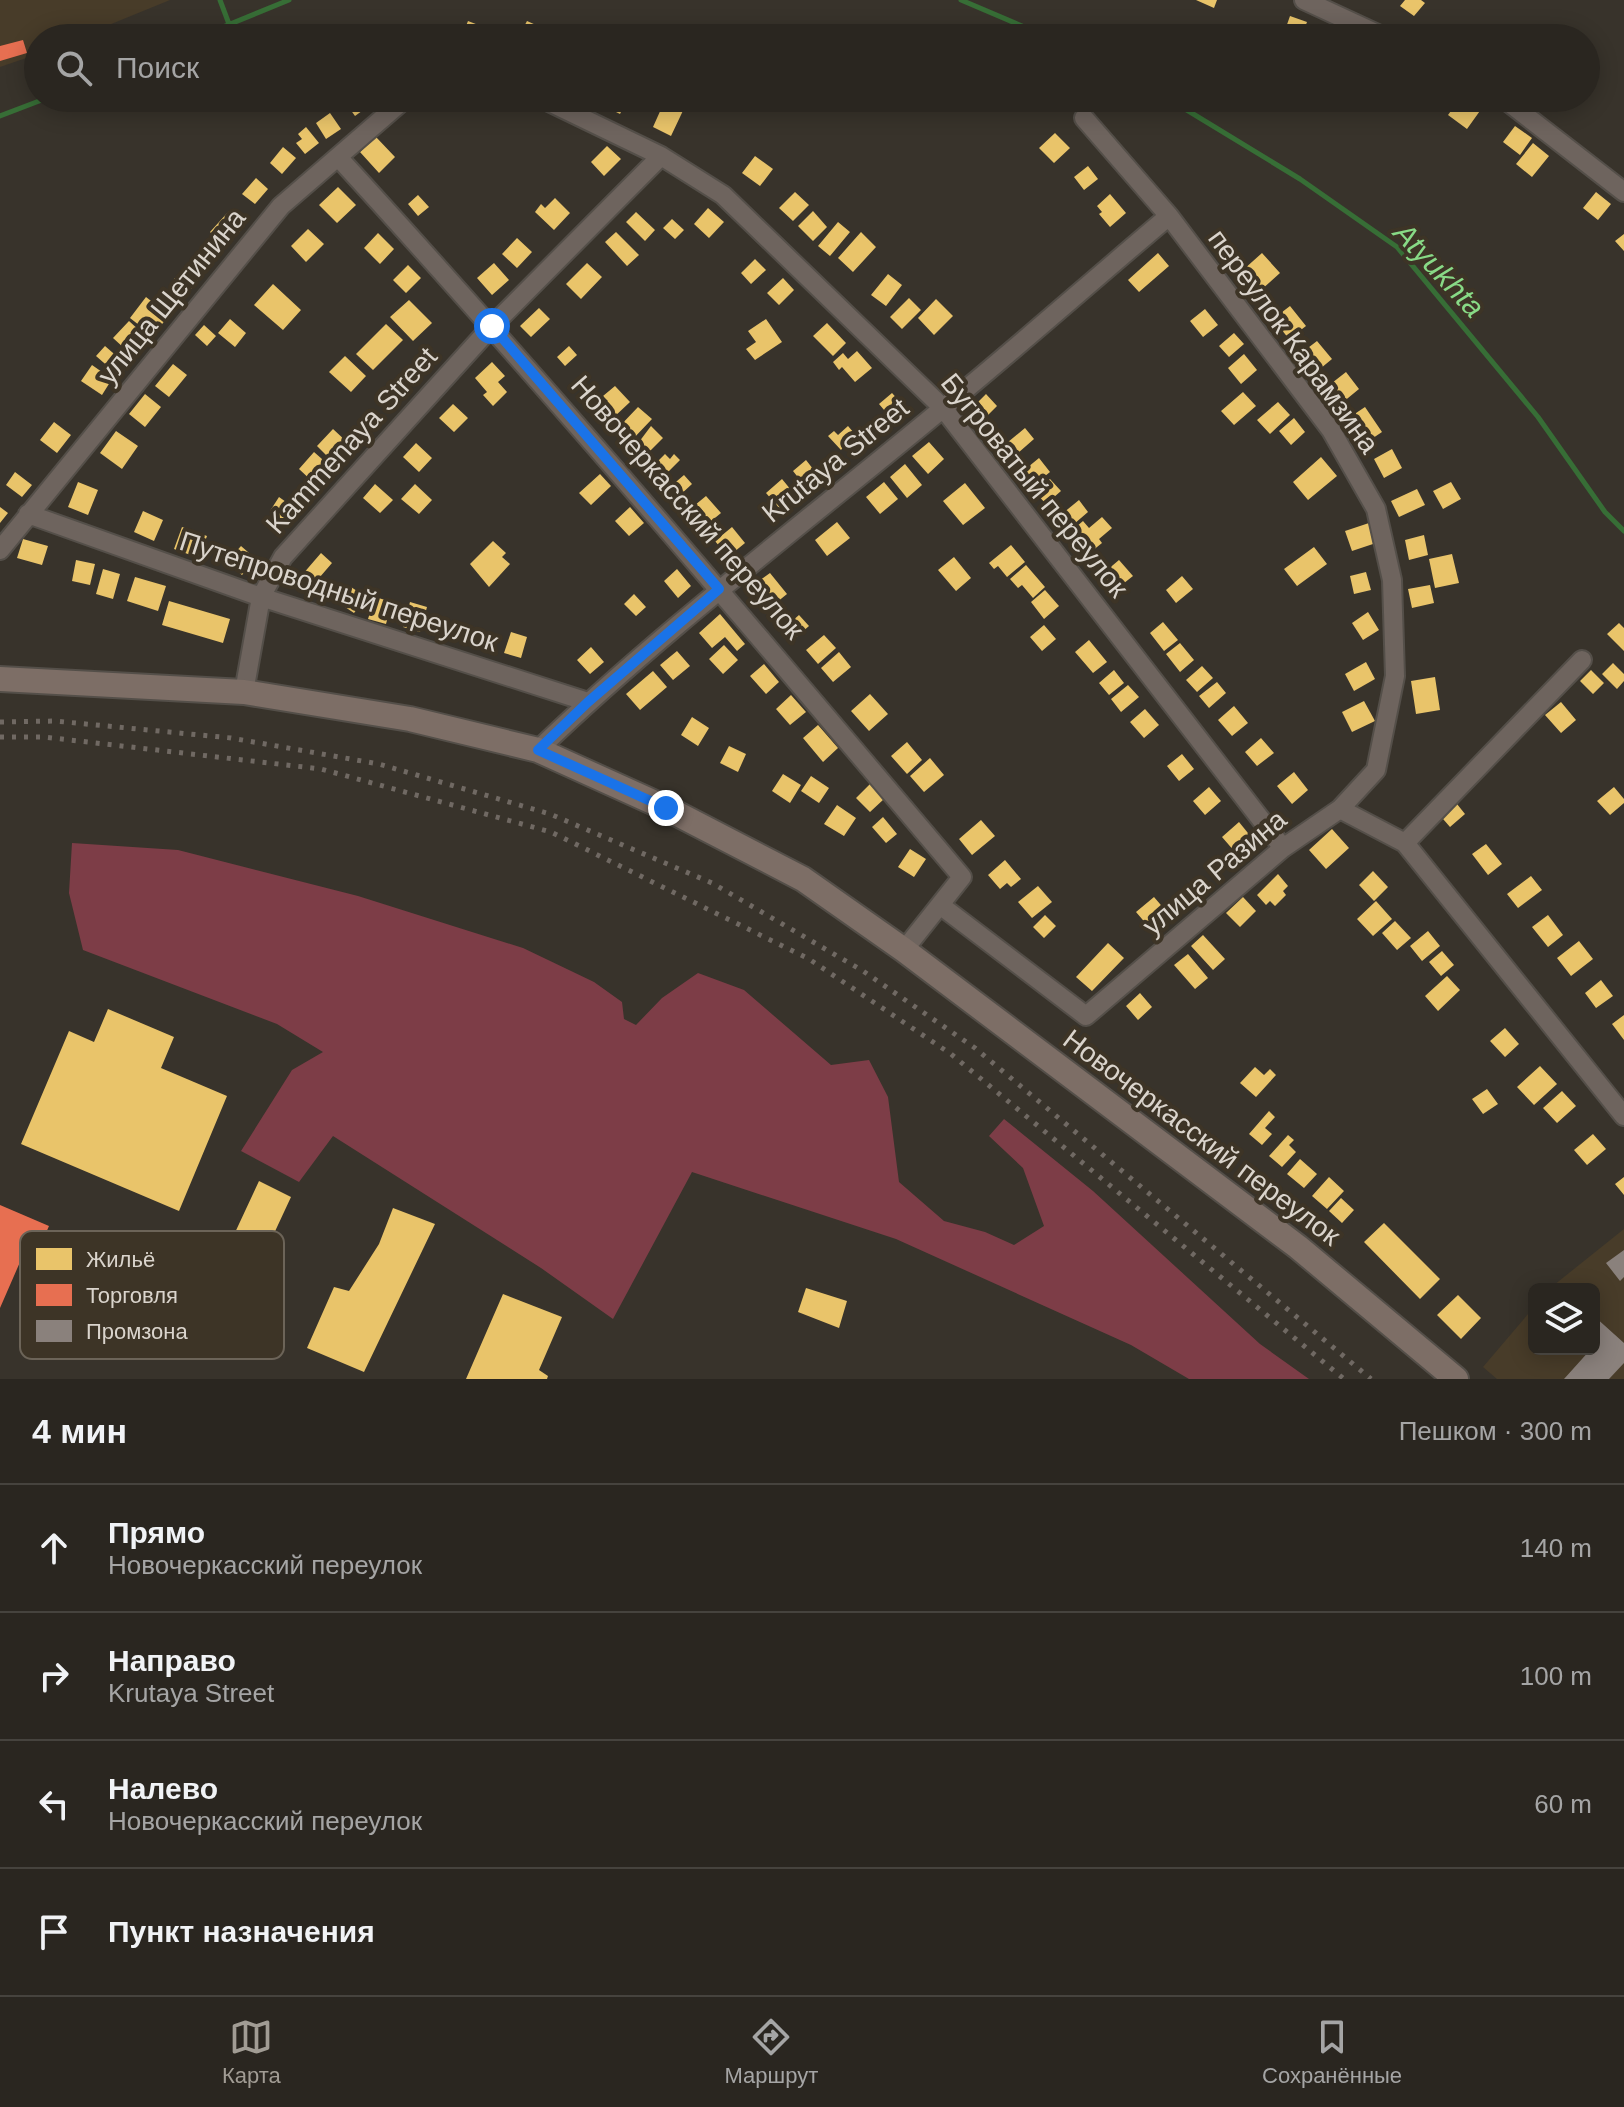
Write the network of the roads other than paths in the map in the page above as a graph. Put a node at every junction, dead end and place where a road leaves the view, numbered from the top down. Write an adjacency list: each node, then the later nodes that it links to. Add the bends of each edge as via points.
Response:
1 (1304, 0): 2 (street)
2 (1356, 24)
3 (390, 112): 8 (street, улица Щетинина)
4 (570, 112): 7 (street, Бугроватый переулок)
5 (1521, 112): 9 (street)
6 (1084, 118): 10 (street, переулок Карамзина)
7 (661, 156): 11 (street, Kammenaya Street); 12 (street, Бугроватый переулок, via 723,195)
8 (338, 157): 11 (street, Новочеркасский переулок); 13 (street, улица Щетинина, via 281,206)
9 (1624, 192)
10 (1169, 216): 12 (street, Krutaya Street); 22 (street, переулок Карамзина, via 1331,430 1376,509 1392,580 1395,676)
11 (492, 326): 15 (street, Новочеркасский переулок); 16 (street, Kammenaya Street, via 283,557)
12 (943, 408): 15 (street, Krutaya Street); 25 (street, Бугроватый переулок)
13 (28, 514): 14 (street, улица Щетинина); 16 (street, Путепроводный переулок)
14 (0, 550)
15 (719, 589): 20 (street, Krutaya Street); 26 (street, Новочеркасский переулок, via 962,877)
16 (261, 597): 19 (street, Kammenaya Street); 20 (street, Путепроводный переулок)
17 (1582, 660): 24 (street)
18 (0, 679): 19 (main road, Новочеркасский переулок)
19 (244, 692): 21 (main road, Новочеркасский переулок, via 410,719)
20 (588, 702): 21 (street, Krutaya Street)
21 (538, 750): 27 (main road, Новочеркасский переулок, via 803,879)
22 (1376, 770): 23 (street, улица Разина)
23 (1340, 809): 24 (street); 25 (street, улица Разина)
24 (1405, 843): 29 (street)
25 (1283, 848): 28 (street, улица Разина)
26 (940, 905): 27 (street, Новочеркасский переулок); 28 (street, Новочеркасский переулок)
27 (904, 950): 30 (main road, Новочеркасский переулок, via 1298,1247)
28 (1086, 1016)
29 (1624, 1116)
30 (1456, 1379)

